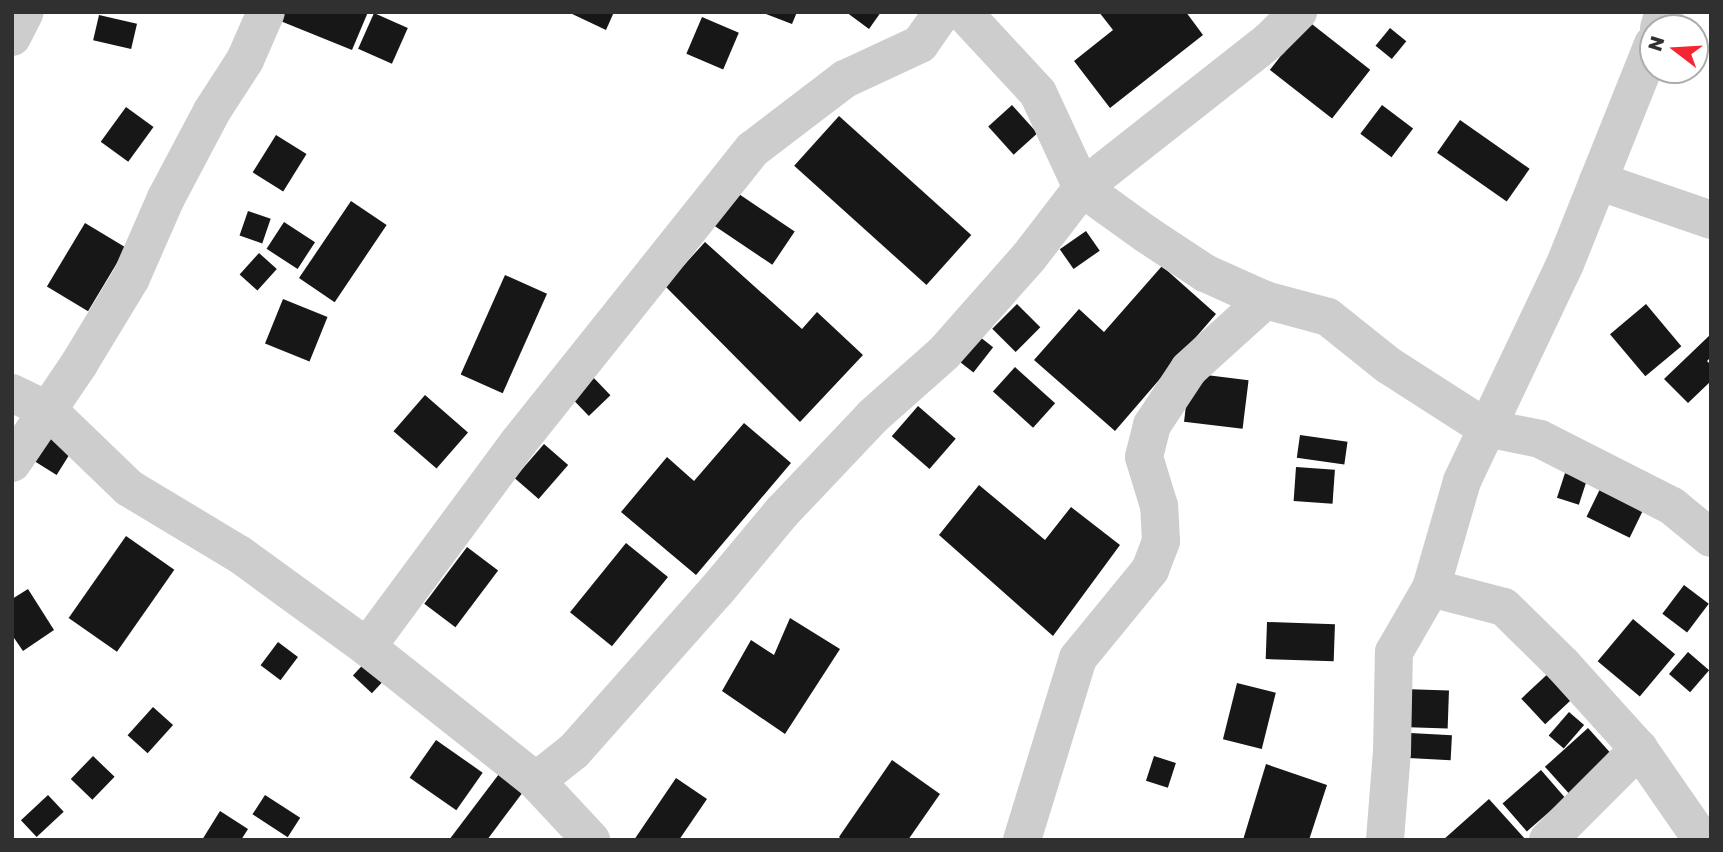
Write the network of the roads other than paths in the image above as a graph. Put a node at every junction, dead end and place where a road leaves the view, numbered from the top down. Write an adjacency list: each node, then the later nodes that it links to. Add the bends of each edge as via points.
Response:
1 (25, 12): 6 (street)
2 (266, 12): 13 (street, via 245,60 166,198 131,278)
3 (942, 12): 18 (street, via 920,44 845,79 752,149 518,443)
4 (963, 12): 9 (street, via 1038,93)
5 (1298, 12): 9 (street, via 1270,40)
6 (12, 37)
7 (1639, 79): 8 (street)
8 (1598, 181): 10 (street); 14 (street, via 1565,264)
9 (1082, 188): 11 (street, via 1205,273); 20 (street, via 1029,257 944,353 855,435 574,751)
10 (1711, 220)
11 (1265, 300): 14 (street, via 1328,317 1388,366); 22 (street, via 1189,369 1152,425 1144,457 1159,506 1161,541 1150,570 1078,658)
12 (12, 393): 13 (street)
13 (49, 411): 15 (street); 18 (street, via 129,488 239,554)
14 (1486, 428): 16 (street, via 1551,444 1672,506); 17 (street, via 1462,481)
15 (12, 463)
16 (1711, 538)
17 (1431, 588): 19 (street, via 1504,607); 23 (street, via 1394,652)
18 (367, 647): 20 (street)
19 (1639, 749): 24 (street); 25 (street)
20 (536, 781): 21 (street)
21 (591, 840)
22 (1022, 840)
23 (1385, 840)
24 (1548, 840)
25 (1702, 840)

